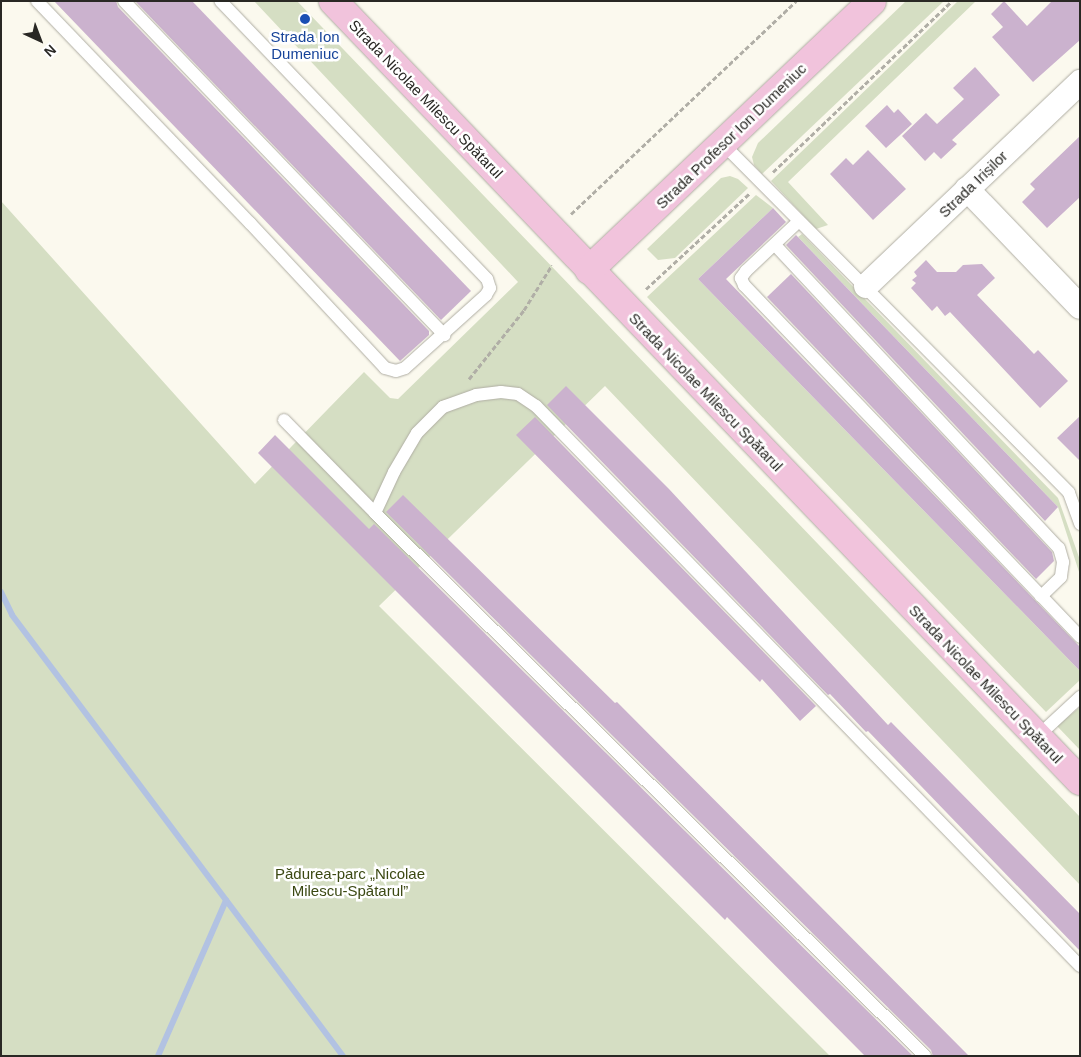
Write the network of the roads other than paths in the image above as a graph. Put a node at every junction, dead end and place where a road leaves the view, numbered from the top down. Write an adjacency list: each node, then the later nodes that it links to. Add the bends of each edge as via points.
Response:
1 (37, 1): 14 (lane, via 386,368 396,371 405,368)
2 (124, 1): 14 (lane)
3 (220, 1): 14 (lane, via 487,280 490,288 486,295)
4 (333, 1): 11 (main road, Strada Nicolae Milescu Spătarul)
5 (872, 1): 7 (main road, Strada Profesor Ion Dumeniuc)
6 (1080, 82): 8 (street, Strada Irișilor)
7 (723, 144): 9 (lane); 11 (main road, Strada Profesor Ion Dumeniuc)
8 (967, 190): 12 (street, Strada Irișilor); 13 (street)
9 (799, 222): 10 (lane); 12 (lane)
10 (775, 245): 18 (lane, via 1059,548 1063,562 1061,577); 18 (lane, via 746,271 741,278 744,285)
11 (589, 270): 21 (main road, Strada Nicolae Milescu Spătarul)
12 (866, 286): 17 (lane, via 1069,494)
13 (1080, 307)
14 (444, 335)
15 (284, 420): 16 (lane)
16 (375, 513): 23 (lane, via 417,433 443,407 476,395 518,394 536,406); 24 (lane)
17 (1080, 524)
18 (1041, 596): 19 (lane)
19 (1080, 637)
20 (1080, 697): 21 (lane)
21 (1037, 737): 22 (main road, Strada Nicolae Milescu Spătarul)
22 (1080, 781)
23 (1080, 966)
24 (925, 1056)

